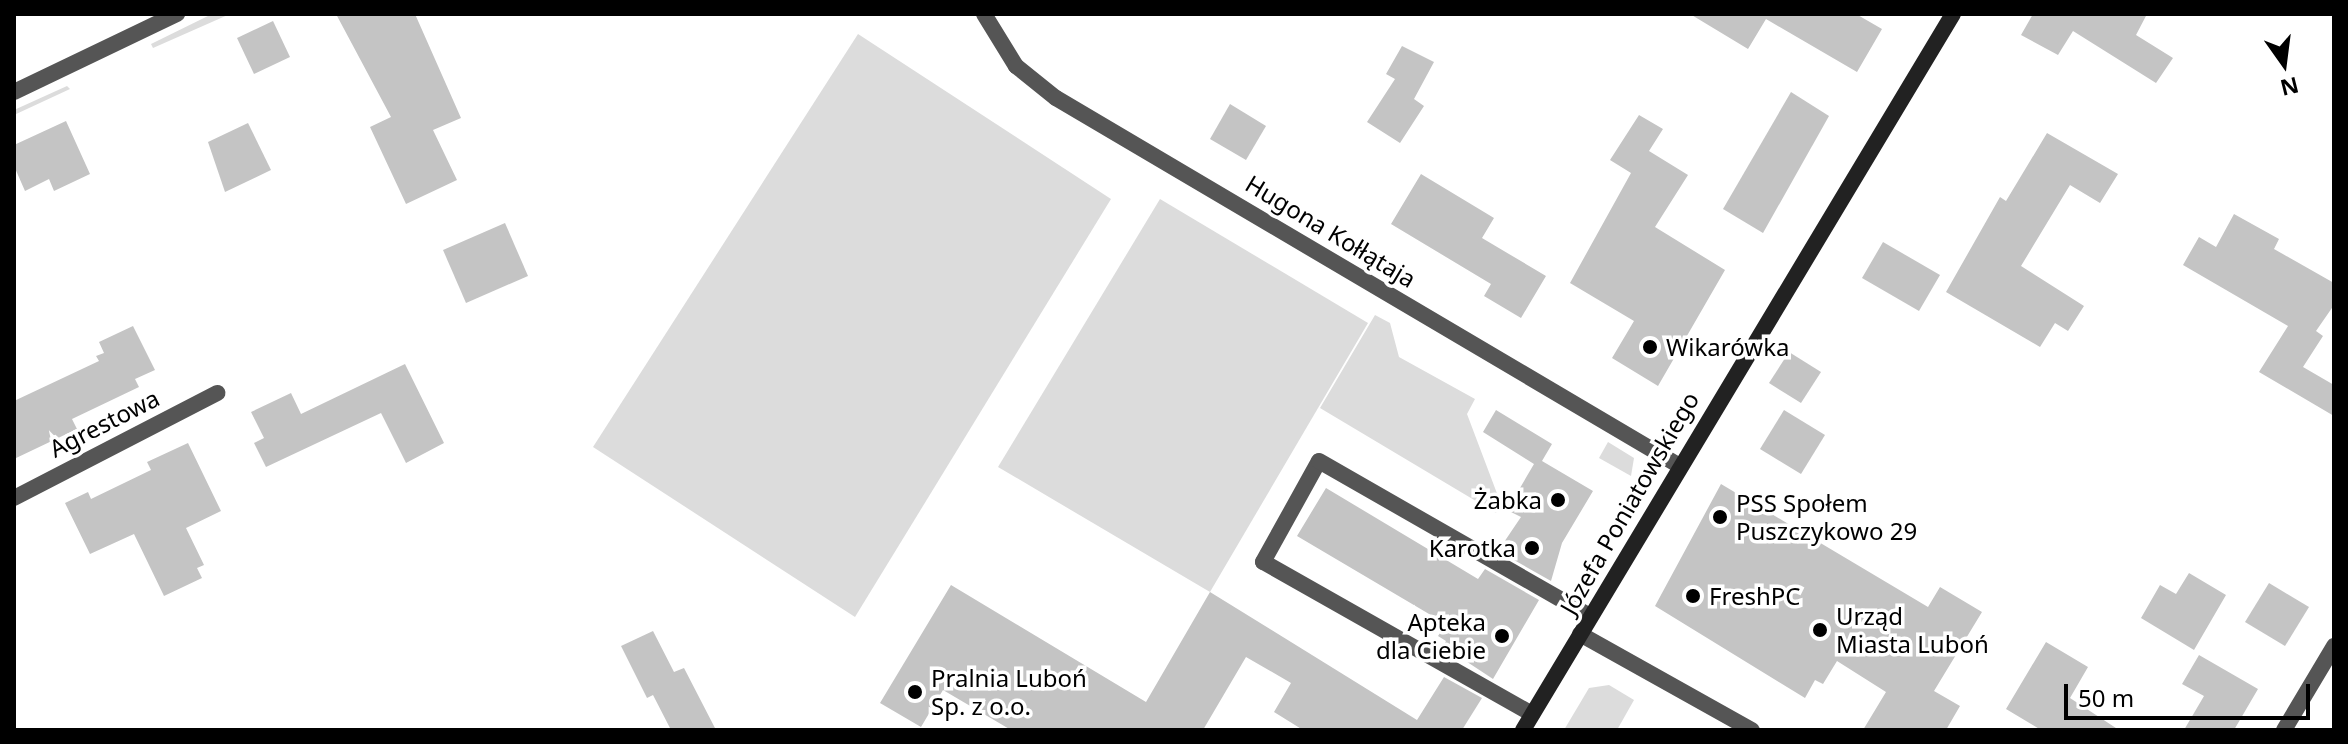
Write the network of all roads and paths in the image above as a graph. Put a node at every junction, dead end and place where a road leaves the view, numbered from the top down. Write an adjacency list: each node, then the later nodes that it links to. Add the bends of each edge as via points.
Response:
1 (177, 14): 4 (street)
2 (984, 14): 6 (street, Hugona Kołłątaja, via 1016,66 1056,98)
3 (1953, 14): 6 (street, Józefa Poniatowskiego)
4 (14, 92)
5 (217, 393): 7 (street, Agrestowa)
6 (1678, 465): 8 (street, Józefa Poniatowskiego)
7 (14, 498)
8 (1590, 616): 9 (street, Józefa Poniatowskiego); 11 (street, via 1319,461 1263,562)
9 (1580, 634): 11 (street, Józefa Poniatowskiego); 13 (street)
10 (2334, 646): 14 (street)
11 (1532, 714): 12 (street, Józefa Poniatowskiego)
12 (1523, 730)
13 (1752, 730)
14 (2284, 730)

